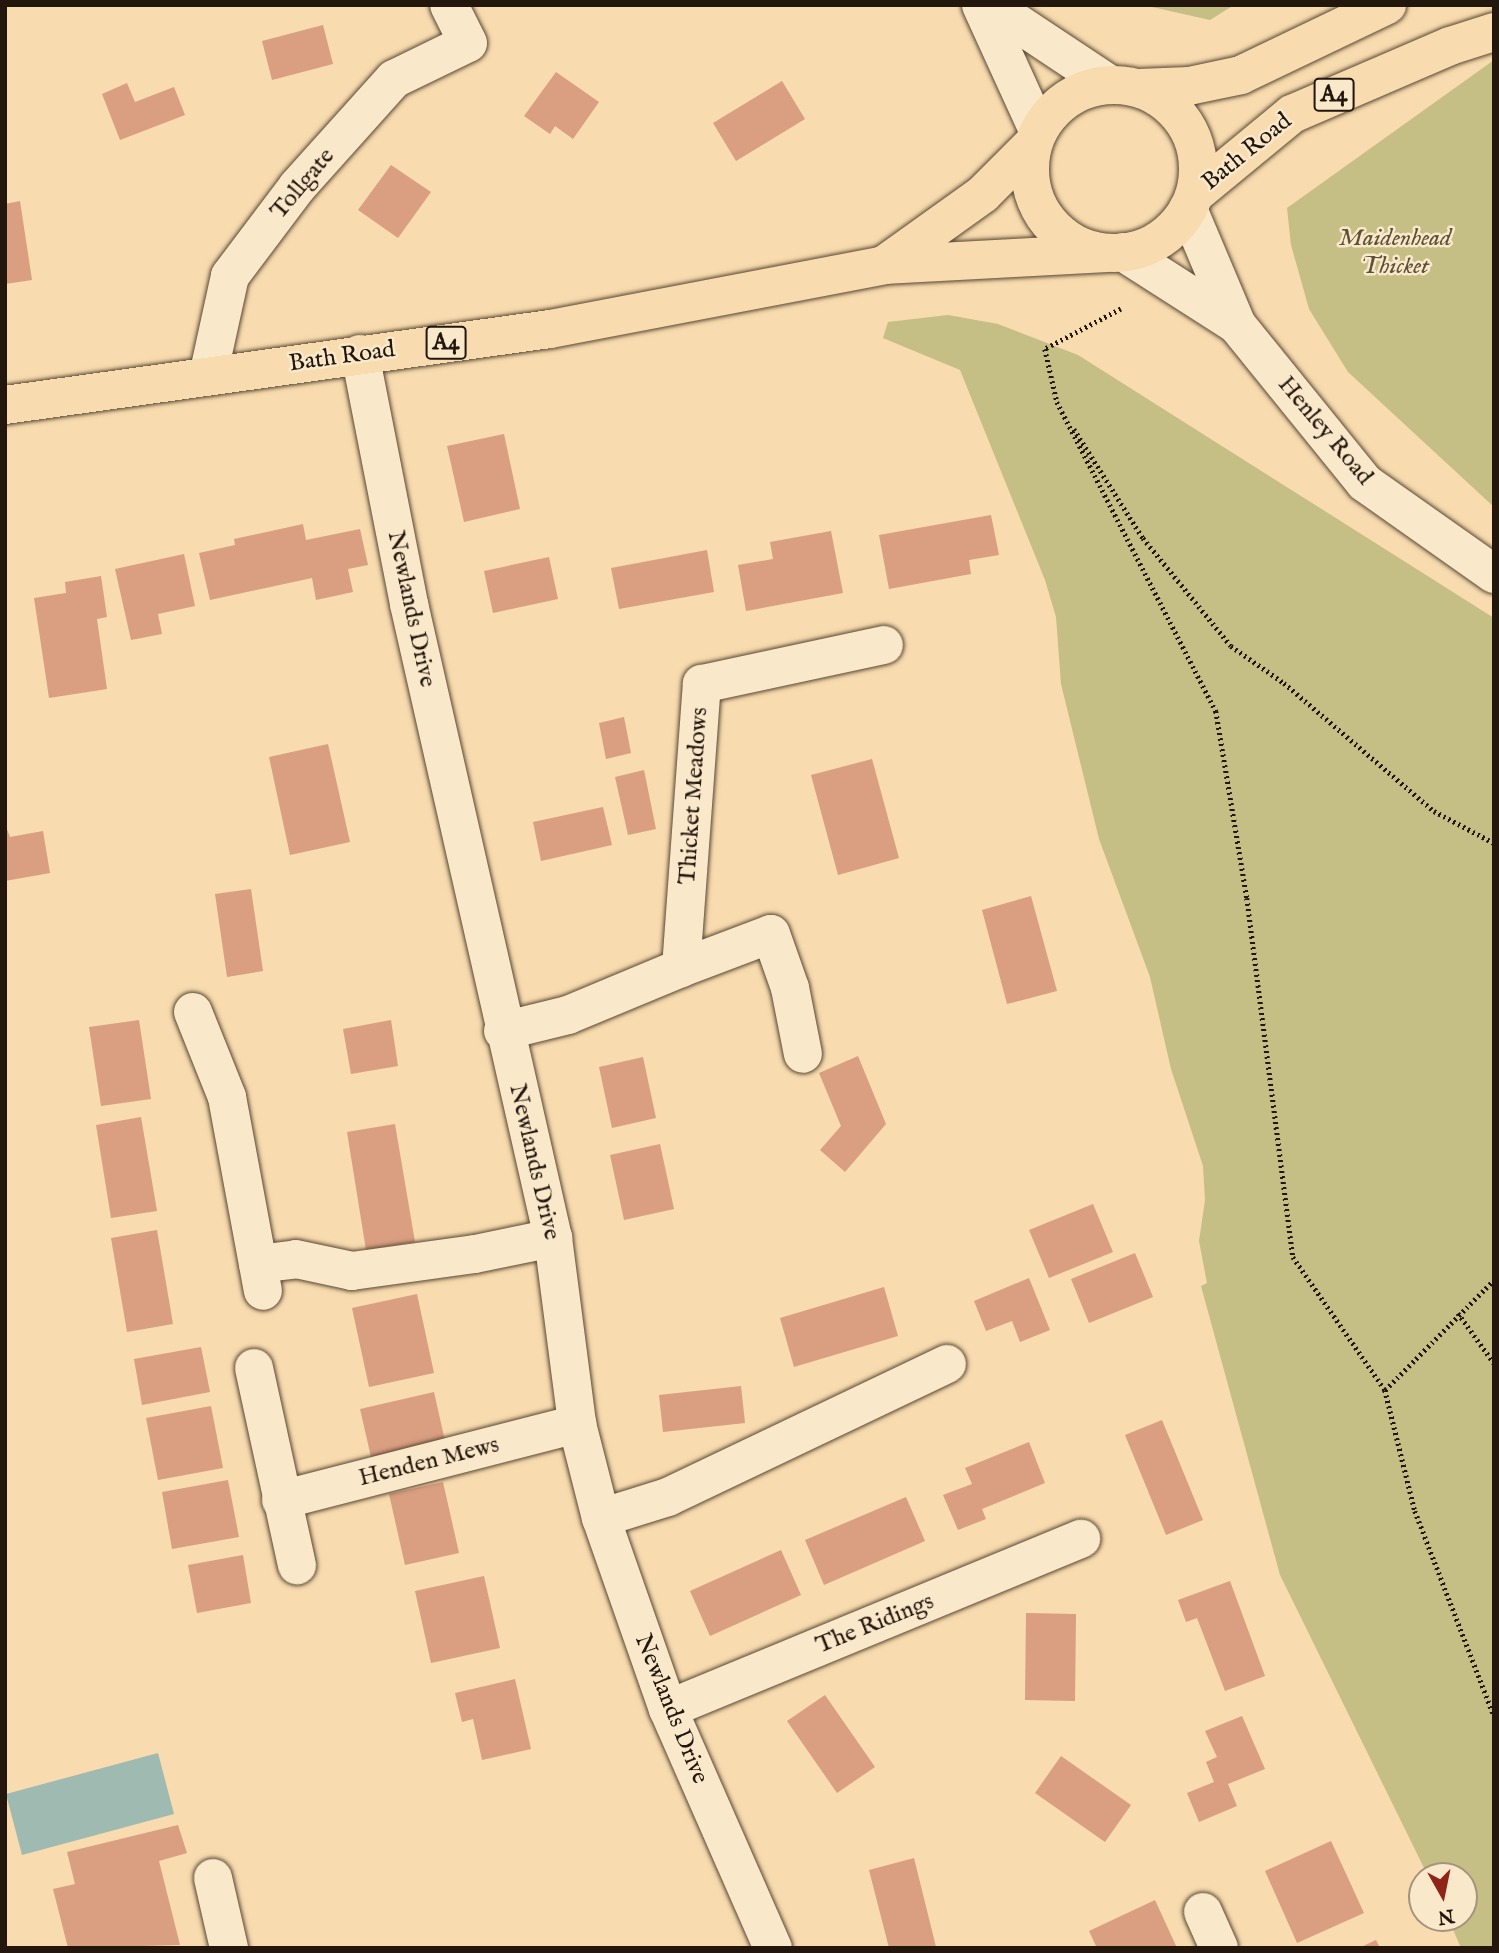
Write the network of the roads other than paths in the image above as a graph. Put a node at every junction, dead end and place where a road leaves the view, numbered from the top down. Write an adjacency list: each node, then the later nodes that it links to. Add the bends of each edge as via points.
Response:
1 (449, 5): 13 (street, Tollgate, via 468,43 394,79 297,187 230,276)
2 (981, 5): 7 (street)
3 (990, 5): 6 (street)
4 (1387, 5): 6 (main road, A4, via 1241,75 1189,86)
5 (1494, 32): 8 (main road, Bath Road / A4, via 1450,46 1292,114)
6 (1124, 86): 7 (main road, via 1068,98); 8 (main road, via 1157,96 1184,122 1198,157)
7 (1036, 137): 9 (main road, via 1030,177 1040,209 1075,244); 10 (main road, Bath Road / A4, via 983,194)
8 (1192, 202): 9 (main road, via 1154,243); 11 (street, Henley Road)
9 (1115, 253): 10 (main road, Bath Road / A4); 11 (street, Henley Road)
10 (884, 265): 12 (main road, Bath Road / A4, via 550,329)
11 (1237, 325): 15 (street, Henley Road, via 1365,483)
12 (360, 354): 13 (main road, Bath Road / A4); 19 (street, Newlands Drive, via 409,604)
13 (208, 376): 14 (main road, Bath Road / A4)
14 (5, 405)
15 (1494, 574)
16 (884, 645): 17 (street, Thicket Meadows, via 702,684)
17 (681, 968): 19 (street, via 568,1015); 20 (street, via 771,934 790,988)
18 (193, 1012): 21 (street, via 227,1097 261,1278 296,1259 352,1271 475,1254)
19 (503, 1031): 21 (street, Newlands Drive)
20 (803, 1054)
21 (553, 1237): 24 (street, Newlands Drive)
22 (947, 1364): 26 (street, via 668,1497)
23 (254, 1368): 25 (street)
24 (577, 1424): 25 (street, Henden Mews); 26 (street, Newlands Drive)
25 (281, 1500): 28 (street)
26 (601, 1518): 29 (street, Newlands Drive)
27 (1081, 1539): 29 (street, The Ridings)
28 (297, 1565)
29 (668, 1709): 33 (street, Newlands Drive)
30 (213, 1878): 32 (street)
31 (1203, 1912): 34 (street)
32 (229, 1948)
33 (773, 1948)
34 (1219, 1948)

